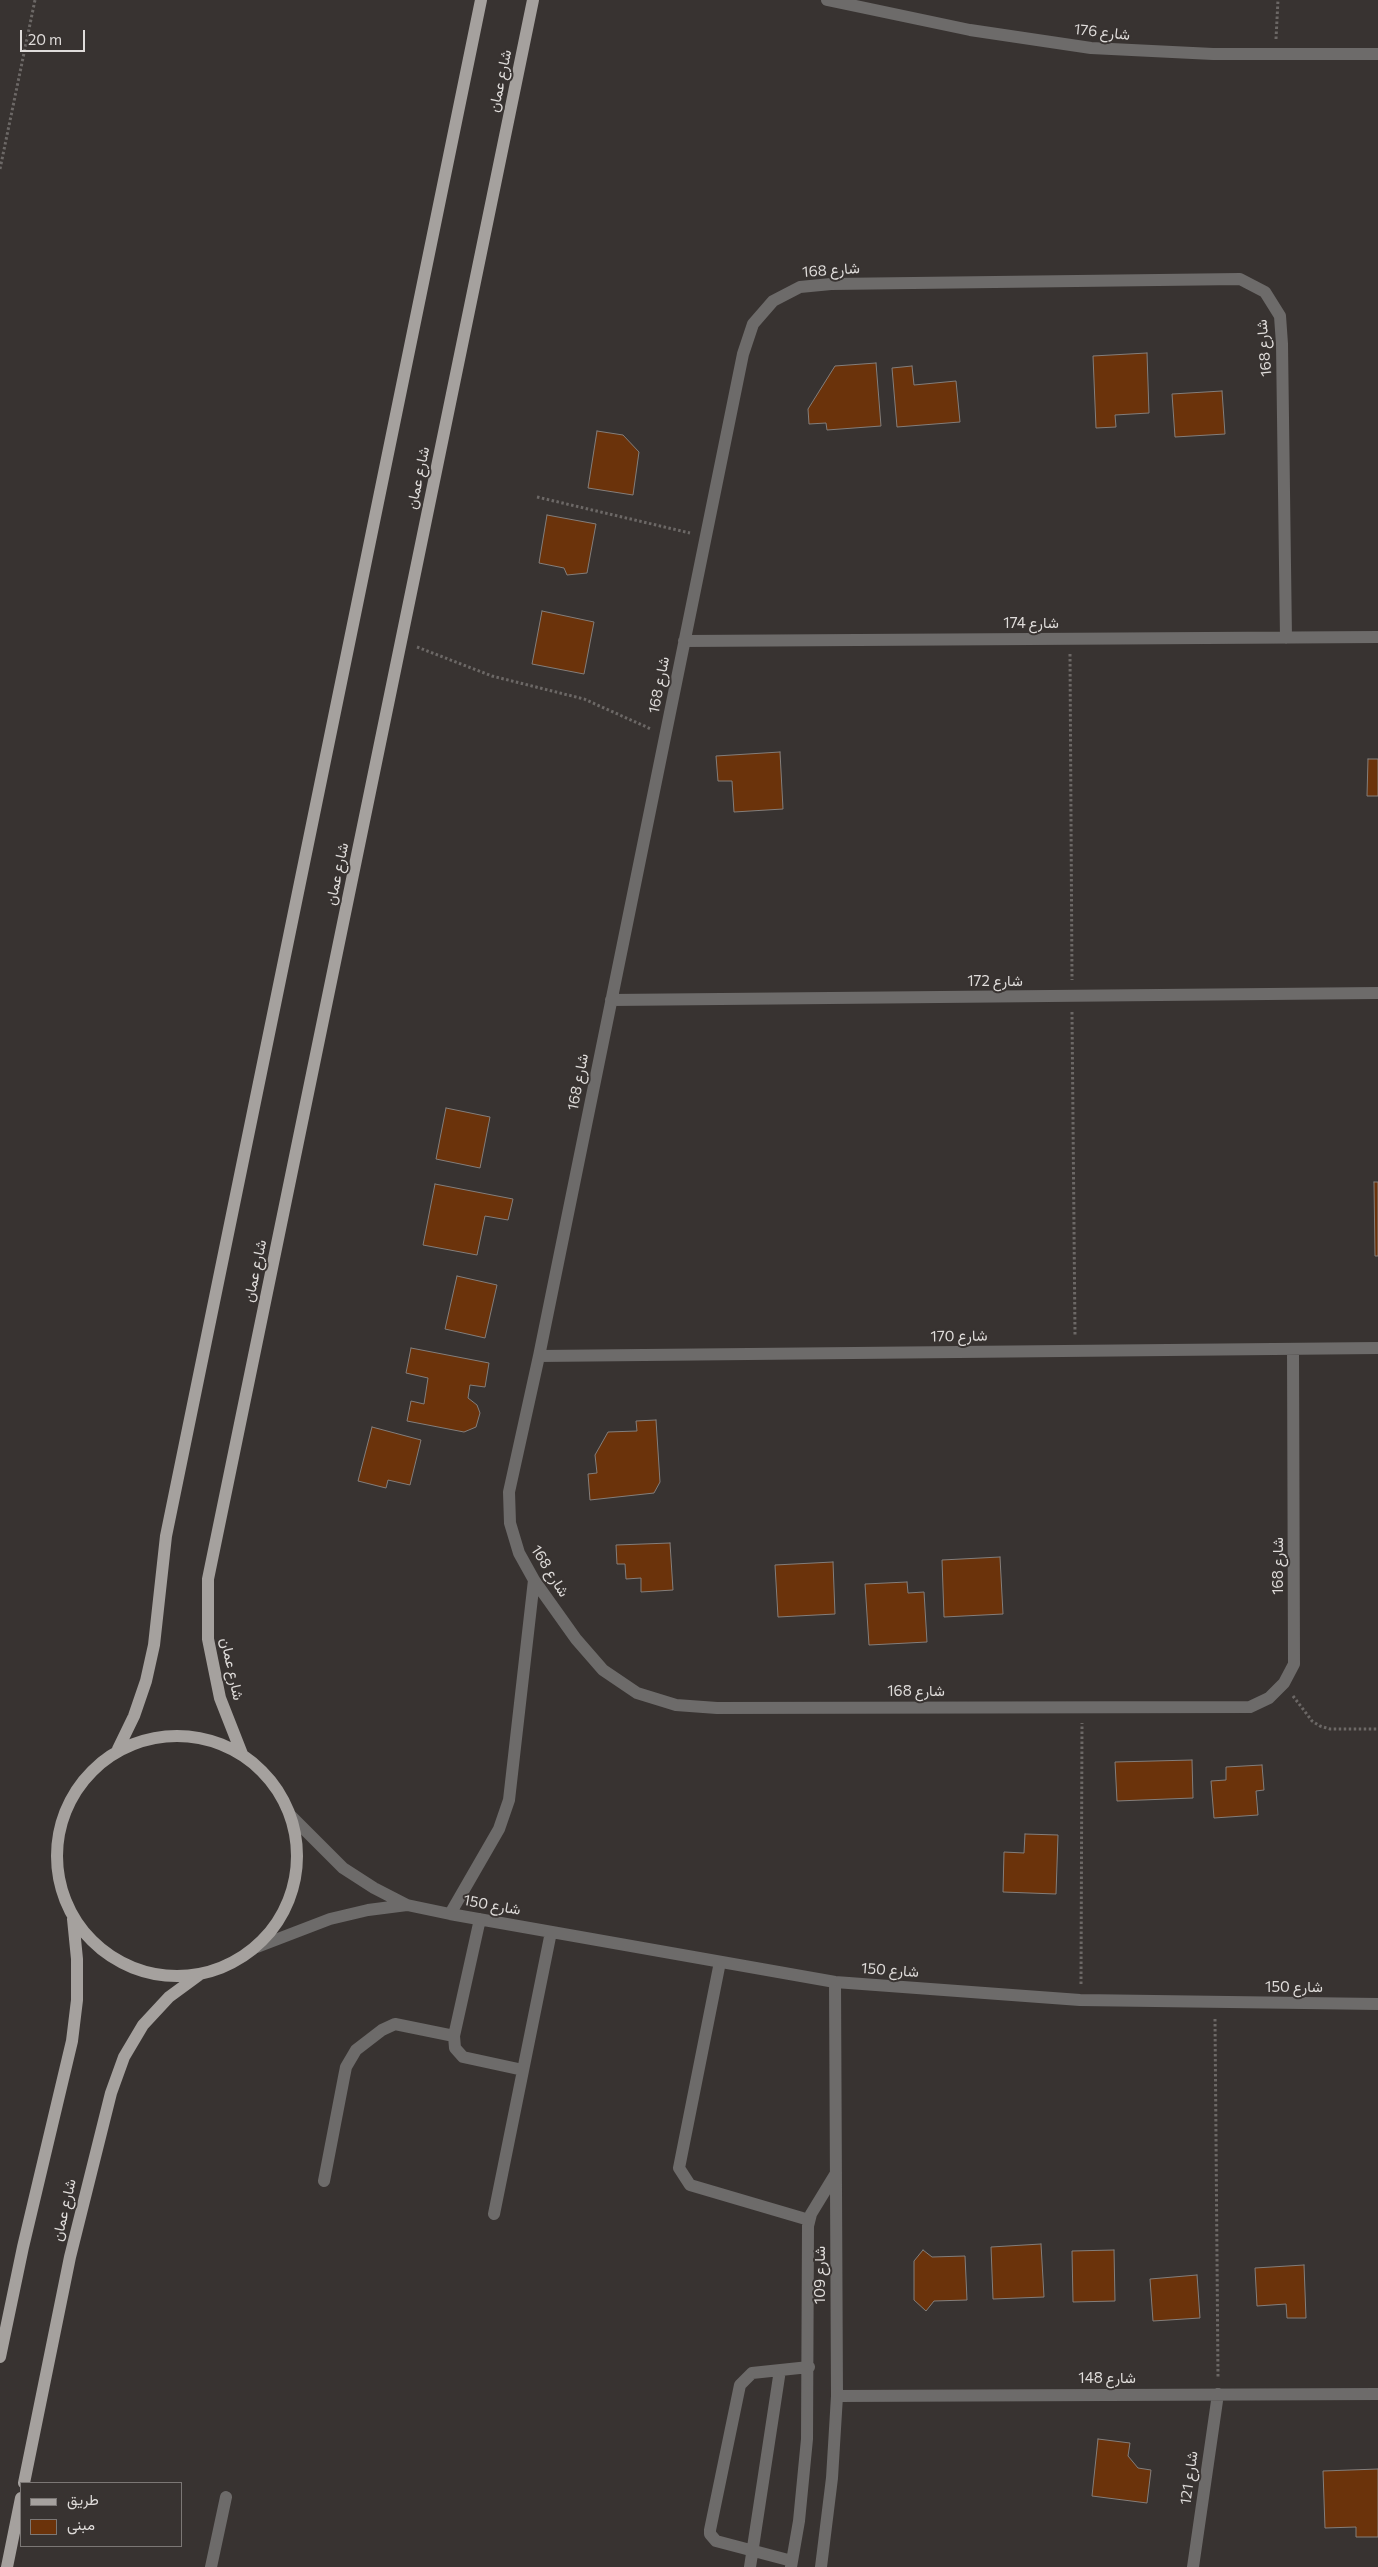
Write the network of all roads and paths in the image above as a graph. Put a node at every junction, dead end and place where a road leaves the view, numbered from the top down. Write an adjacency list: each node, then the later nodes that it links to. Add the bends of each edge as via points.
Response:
1 (35, 0): 8 (path)
2 (481, 0): 25 (main road, via 167,1528 154,1644 146,1681)
3 (534, 0): 13 (main road, شارع عمان)
4 (827, 0): 6 (street, شارع 176, via 978,31 1091,48 1152,53)
5 (1278, 0): 6 (path)
6 (1275, 54): 7 (street, شارع 176)
7 (1378, 54)
8 (0, 169)
9 (537, 497): 10 (path)
10 (706, 537): 12 (street, شارع 168, via 743,354 753,324 773,301 800,287 1240,279 1265,292 1280,316); 14 (street, شارع 168)
11 (1378, 637): 12 (street, شارع 174)
12 (1286, 638): 14 (street, شارع 174)
13 (402, 640): 15 (path, via 492,676 584,699); 26 (main road, شارع عمان, via 208,1579 208,1639 220,1698)
14 (684, 641): 15 (street, شارع 168)
15 (665, 735): 17 (street, شارع 168)
16 (1378, 992): 17 (street, شارع 172)
17 (611, 1000): 20 (street, شارع 168)
18 (1378, 1348): 19 (street, شارع 170)
19 (1293, 1349): 20 (street, شارع 170); 22 (street, شارع 168, via 1295,1642 1294,1664)
20 (540, 1356): 21 (street, شارع 168, via 510,1492 512,1531 519,1553)
21 (534, 1580): 23 (street, شارع 168, via 576,1640 603,1670 637,1693 676,1705 717,1708); 29 (street, via 509,1800 499,1829)
22 (1284, 1683): 23 (street, شارع 168, via 1269,1698 1250,1707); 24 (path, via 1305,1713 1320,1726)
23 (1082, 1708): 37 (path)
24 (1378, 1729)
25 (118, 1749): 26 (main road, via 149,1738 181,1734 213,1740); 30 (main road, via 92,1768 77,1788 60,1824 56,1856 61,1889)
26 (242, 1754): 27 (main road, via 272,1781)
27 (291, 1816): 28 (street, شارع 150, via 343,1868); 33 (main road, via 298,1851 294,1886 280,1919)
28 (407, 1904): 29 (street, شارع 150); 33 (street, شارع 150, via 330,1919)
29 (450, 1914): 31 (street, شارع 150)
30 (73, 1919): 35 (main road, via 97,1947 127,1966 163,1976); 46 (main road, شارع عمان, via 77,1967 72,2040)
31 (480, 1919): 32 (street, شارع 150); 40 (street)
32 (551, 1932): 34 (street, شارع 150); 41 (street)
33 (257, 1946): 35 (main road, via 230,1965)
34 (720, 1962): 36 (street, شارع 150); 45 (street, via 679,2168 690,2185)
35 (199, 1975): 52 (main road, شارع عمان, via 168,1997 143,2025 124,2057 111,2093 70,2257)
36 (835, 1982): 37 (street, شارع 150); 42 (street, شارع 109)
37 (1080, 2000): 38 (street, شارع 150)
38 (1215, 2003): 39 (street, شارع 150); 49 (path)
39 (1378, 2004)
40 (454, 2036): 41 (street, via 455,2048 463,2057); 43 (street, via 395,2024 356,2050 346,2067)
41 (523, 2070): 44 (street)
42 (836, 2173): 45 (street); 51 (street, شارع 109)
43 (324, 2181)
44 (494, 2214)
45 (809, 2220): 47 (street)
46 (0, 2357)
47 (809, 2367): 48 (street); 56 (street, via 804,2472)
48 (780, 2370): 55 (street); 55 (street, via 752,2374 740,2385 710,2530 716,2541)
49 (1218, 2394): 50 (street, شارع 148); 51 (street, شارع 148); 61 (street, شارع 121)
50 (1378, 2394)
51 (836, 2396): 60 (street, شارع 109, via 832,2478)
52 (24, 2482)
53 (226, 2497): 58 (street)
54 (20, 2503): 57 (main road)
55 (753, 2551): 56 (street); 59 (street)
56 (791, 2564)
57 (7, 2567)
58 (211, 2567)
59 (750, 2567)
60 (821, 2567)
61 (1193, 2567)

